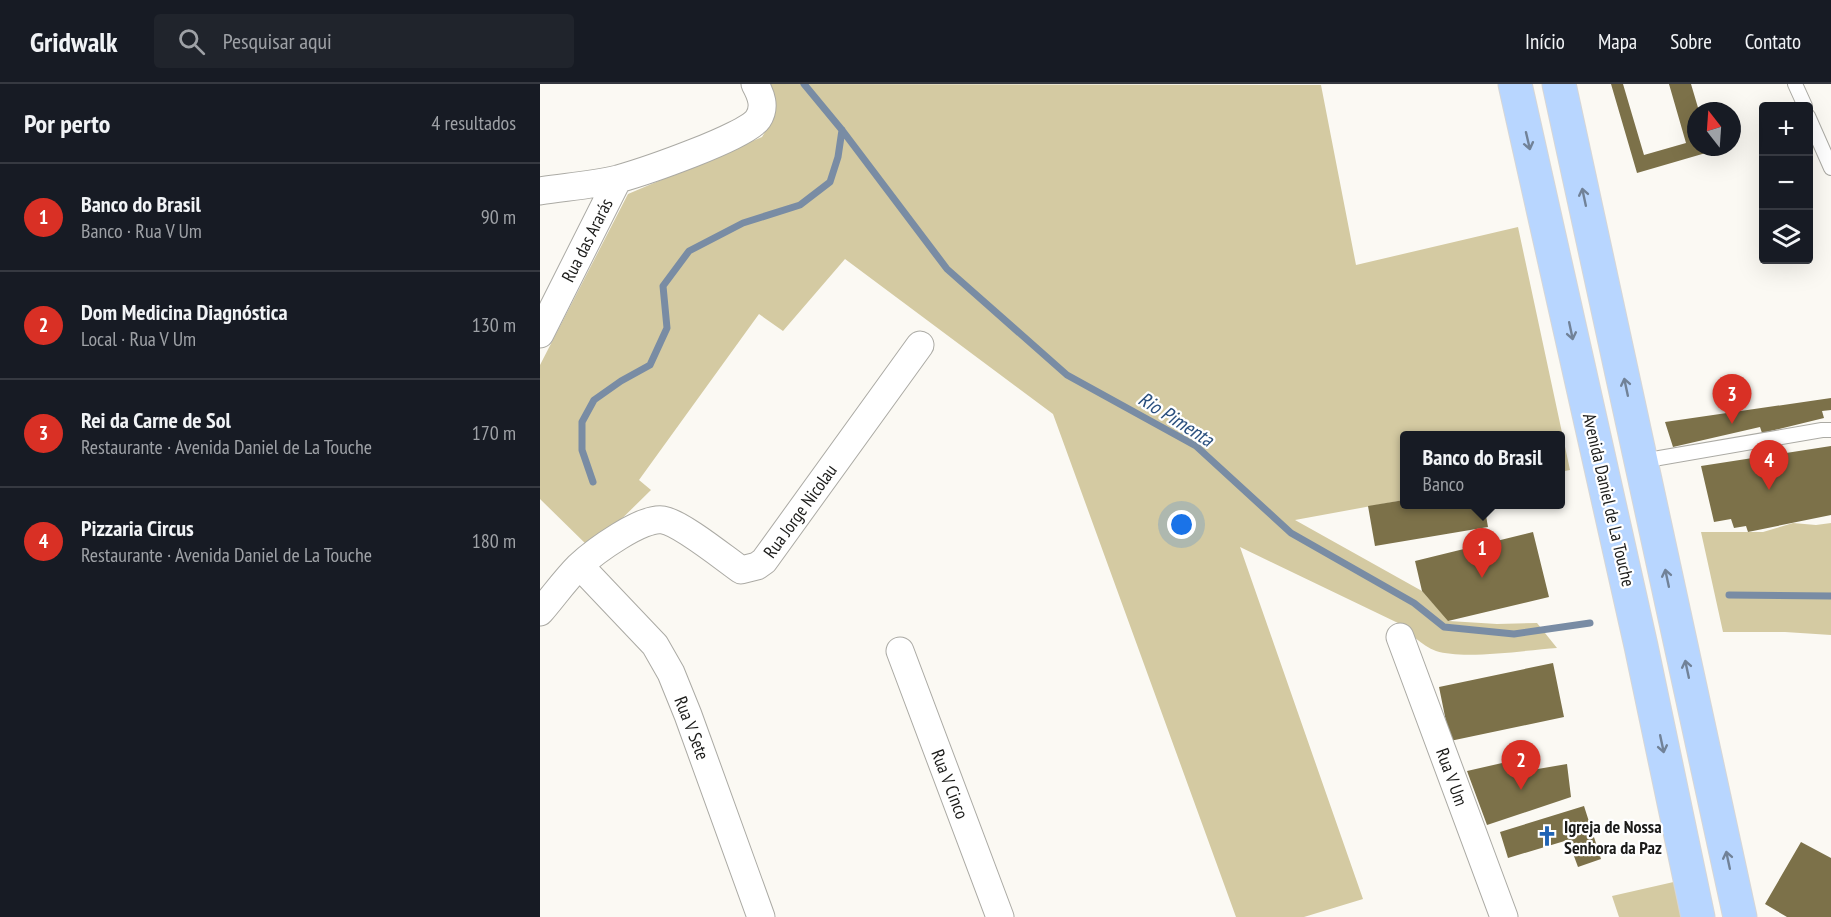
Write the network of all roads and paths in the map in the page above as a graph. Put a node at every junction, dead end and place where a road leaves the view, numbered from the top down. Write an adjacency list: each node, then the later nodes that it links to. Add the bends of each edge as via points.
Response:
1 (755, 84): 8 (street, via 762,98 762,111 755,123 737,135)
2 (1515, 84): 21 (main road, Avenida Daniel de La Touche, one-way to 21)
3 (1559, 84): 13 (main road, one-way to 3)
4 (1795, 84): 5 (lane)
5 (1802, 102)
6 (1813, 125): 7 (lane)
7 (1831, 168)
8 (618, 179): 9 (street); 10 (street, Rua das Ararás)
9 (540, 191)
10 (540, 334)
11 (920, 345): 14 (street, Rua Jorge Nicolau, via 757,566 741,570 663,520 638,525)
12 (1831, 430): 13 (lane)
13 (1642, 461): 22 (main road, one-way to 13)
14 (580, 566): 15 (street, Rua Jorge Nicolau); 18 (street, Rua V Sete, via 655,645 671,673)
15 (540, 612)
16 (1400, 636): 20 (street, Rua V Um)
17 (900, 651): 19 (street, Rua V Cinco)
18 (761, 917)
19 (1000, 917)
20 (1504, 917)
21 (1698, 917)
22 (1740, 917)

